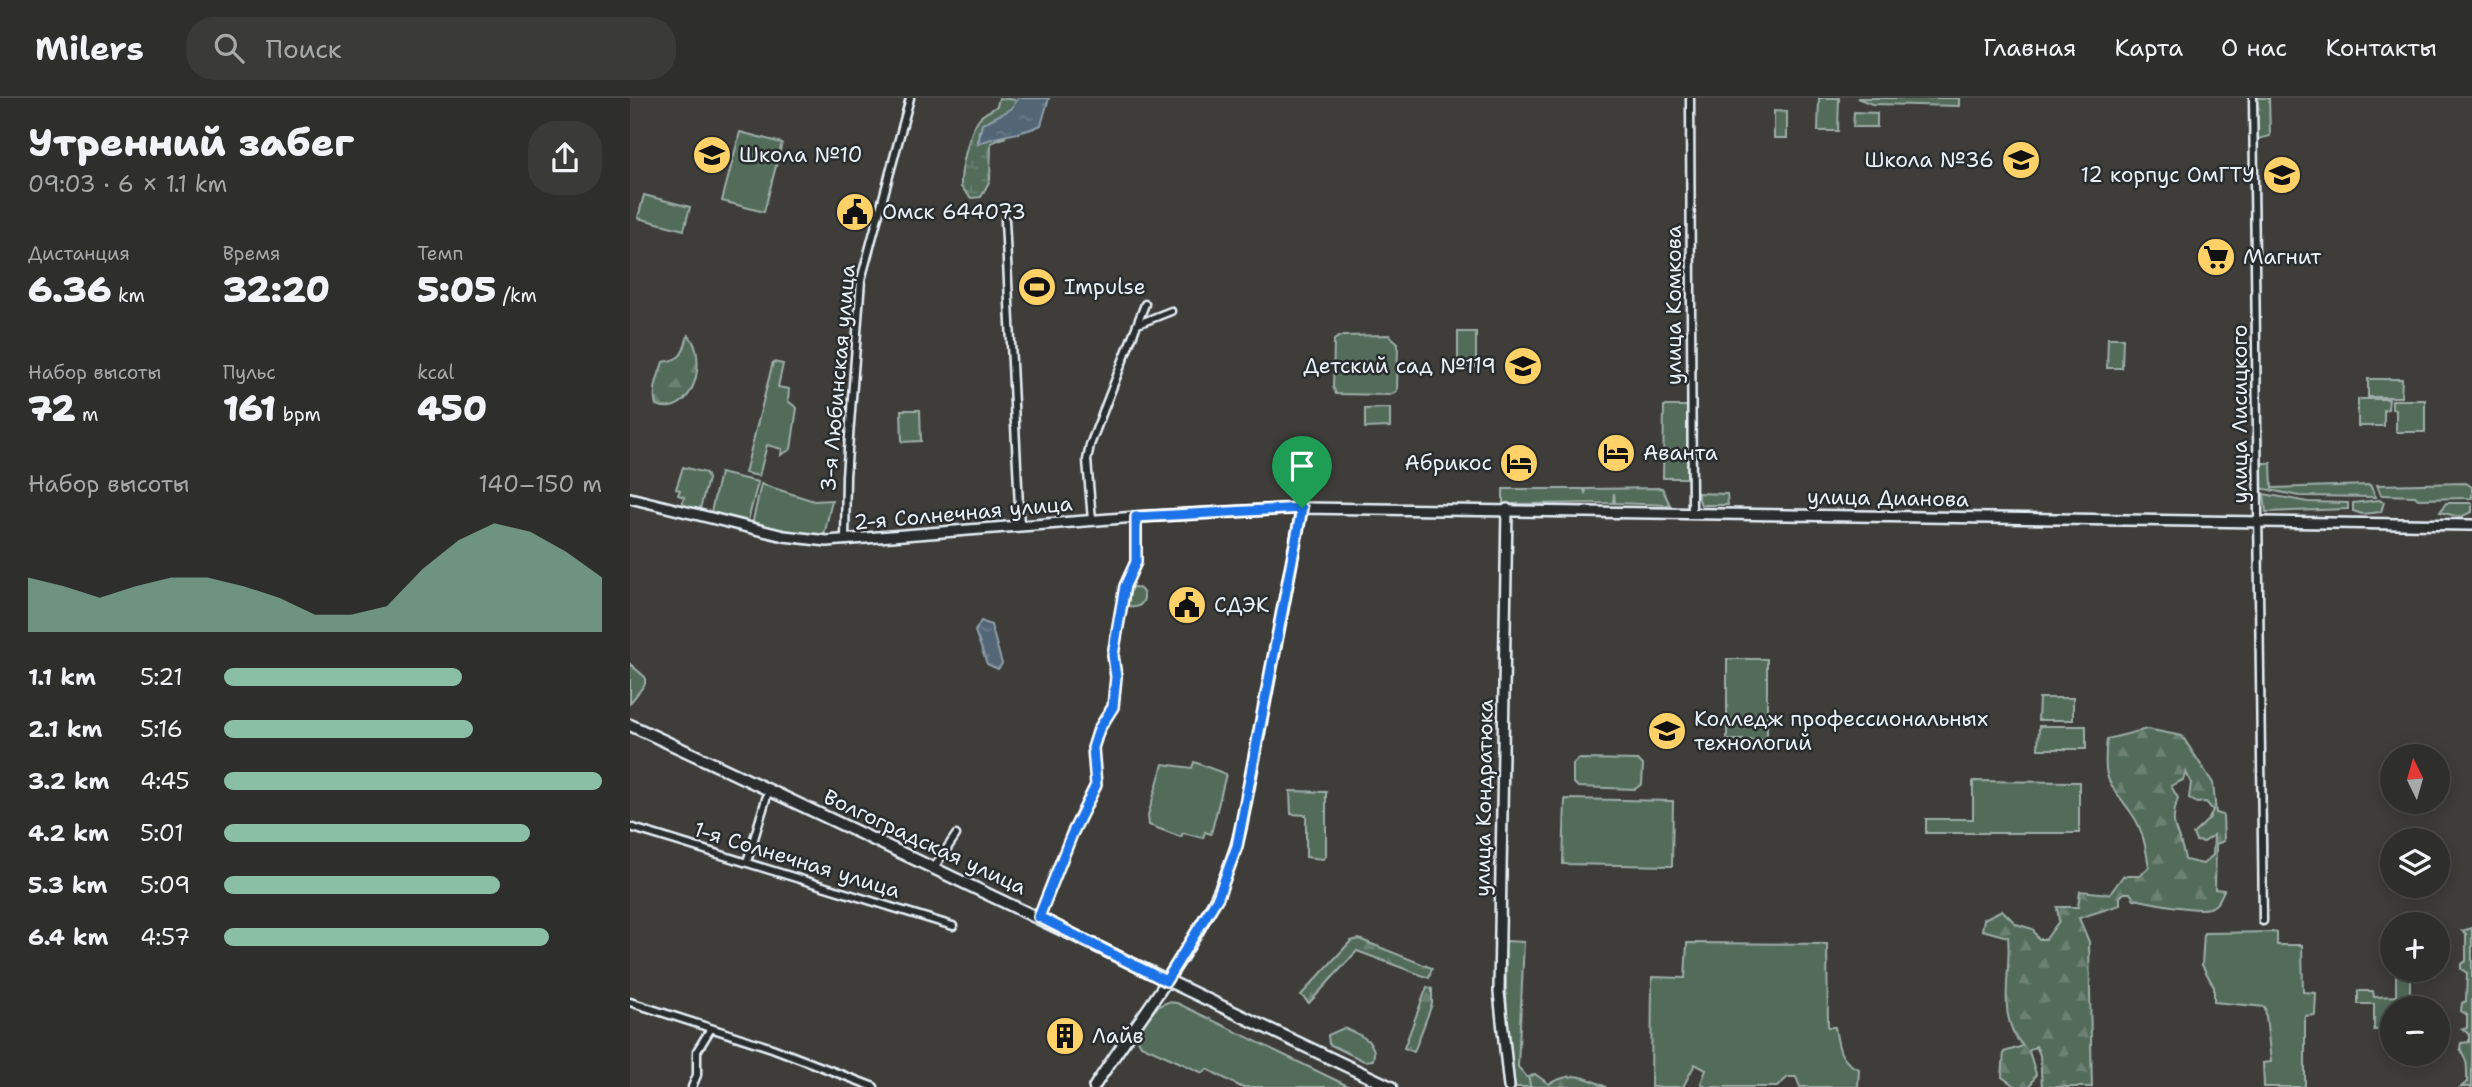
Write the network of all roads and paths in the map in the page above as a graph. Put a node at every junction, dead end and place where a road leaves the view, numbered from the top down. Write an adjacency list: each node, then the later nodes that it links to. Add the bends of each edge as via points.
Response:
1 (910, 98): 17 (street, 3-я Любинская улица, via 861,280)
2 (1690, 98): 11 (street, улица Комкова)
3 (2253, 98): 14 (street, улица Лисицкого)
4 (1005, 220): 16 (street)
5 (1145, 304): 7 (street)
6 (1171, 312): 7 (street)
7 (1138, 324): 13 (street, via 1090,445)
8 (630, 498): 17 (main road, 2-я Солнечная улица, via 784,536)
9 (1302, 508): 10 (main road, улица Дианова); 12 (main road, 2-я Солнечная улица); 27 (main road, via 1237,846 1218,897)
10 (1507, 509): 11 (main road, улица Дианова); 34 (main road, улица Кондратюка, via 1499,992)
11 (1692, 512): 14 (main road, улица Дианова)
12 (1136, 517): 13 (main road, 2-я Солнечная улица); 24 (street, via 1136,562 1125,586 1113,655 1113,707 1093,748 1096,785)
13 (1092, 520): 16 (main road, 2-я Солнечная улица)
14 (2258, 521): 15 (main road, улица Дианова); 25 (street, улица Лисицкого)
15 (2472, 525)
16 (1020, 527): 17 (main road, 2-я Солнечная улица)
17 (845, 541)
18 (630, 725): 19 (main road, Волгоградская улица)
19 (769, 789): 22 (street); 23 (main road, Волгоградская улица)
20 (630, 827): 22 (street, 1-я Солнечная улица)
21 (956, 835): 23 (street)
22 (747, 862): 26 (street, 1-я Солнечная улица)
23 (935, 866): 24 (main road, Волгоградская улица)
24 (1039, 917): 27 (main road, Волгоградская улица)
25 (2263, 921)
26 (953, 926)
27 (1166, 981): 32 (main road); 33 (main road, Волгоградская улица)
28 (630, 1002): 29 (street)
29 (710, 1030): 30 (street, via 697,1051); 31 (street)
30 (692, 1087)
31 (874, 1087)
32 (1094, 1087)
33 (1391, 1087)
34 (1509, 1087)

